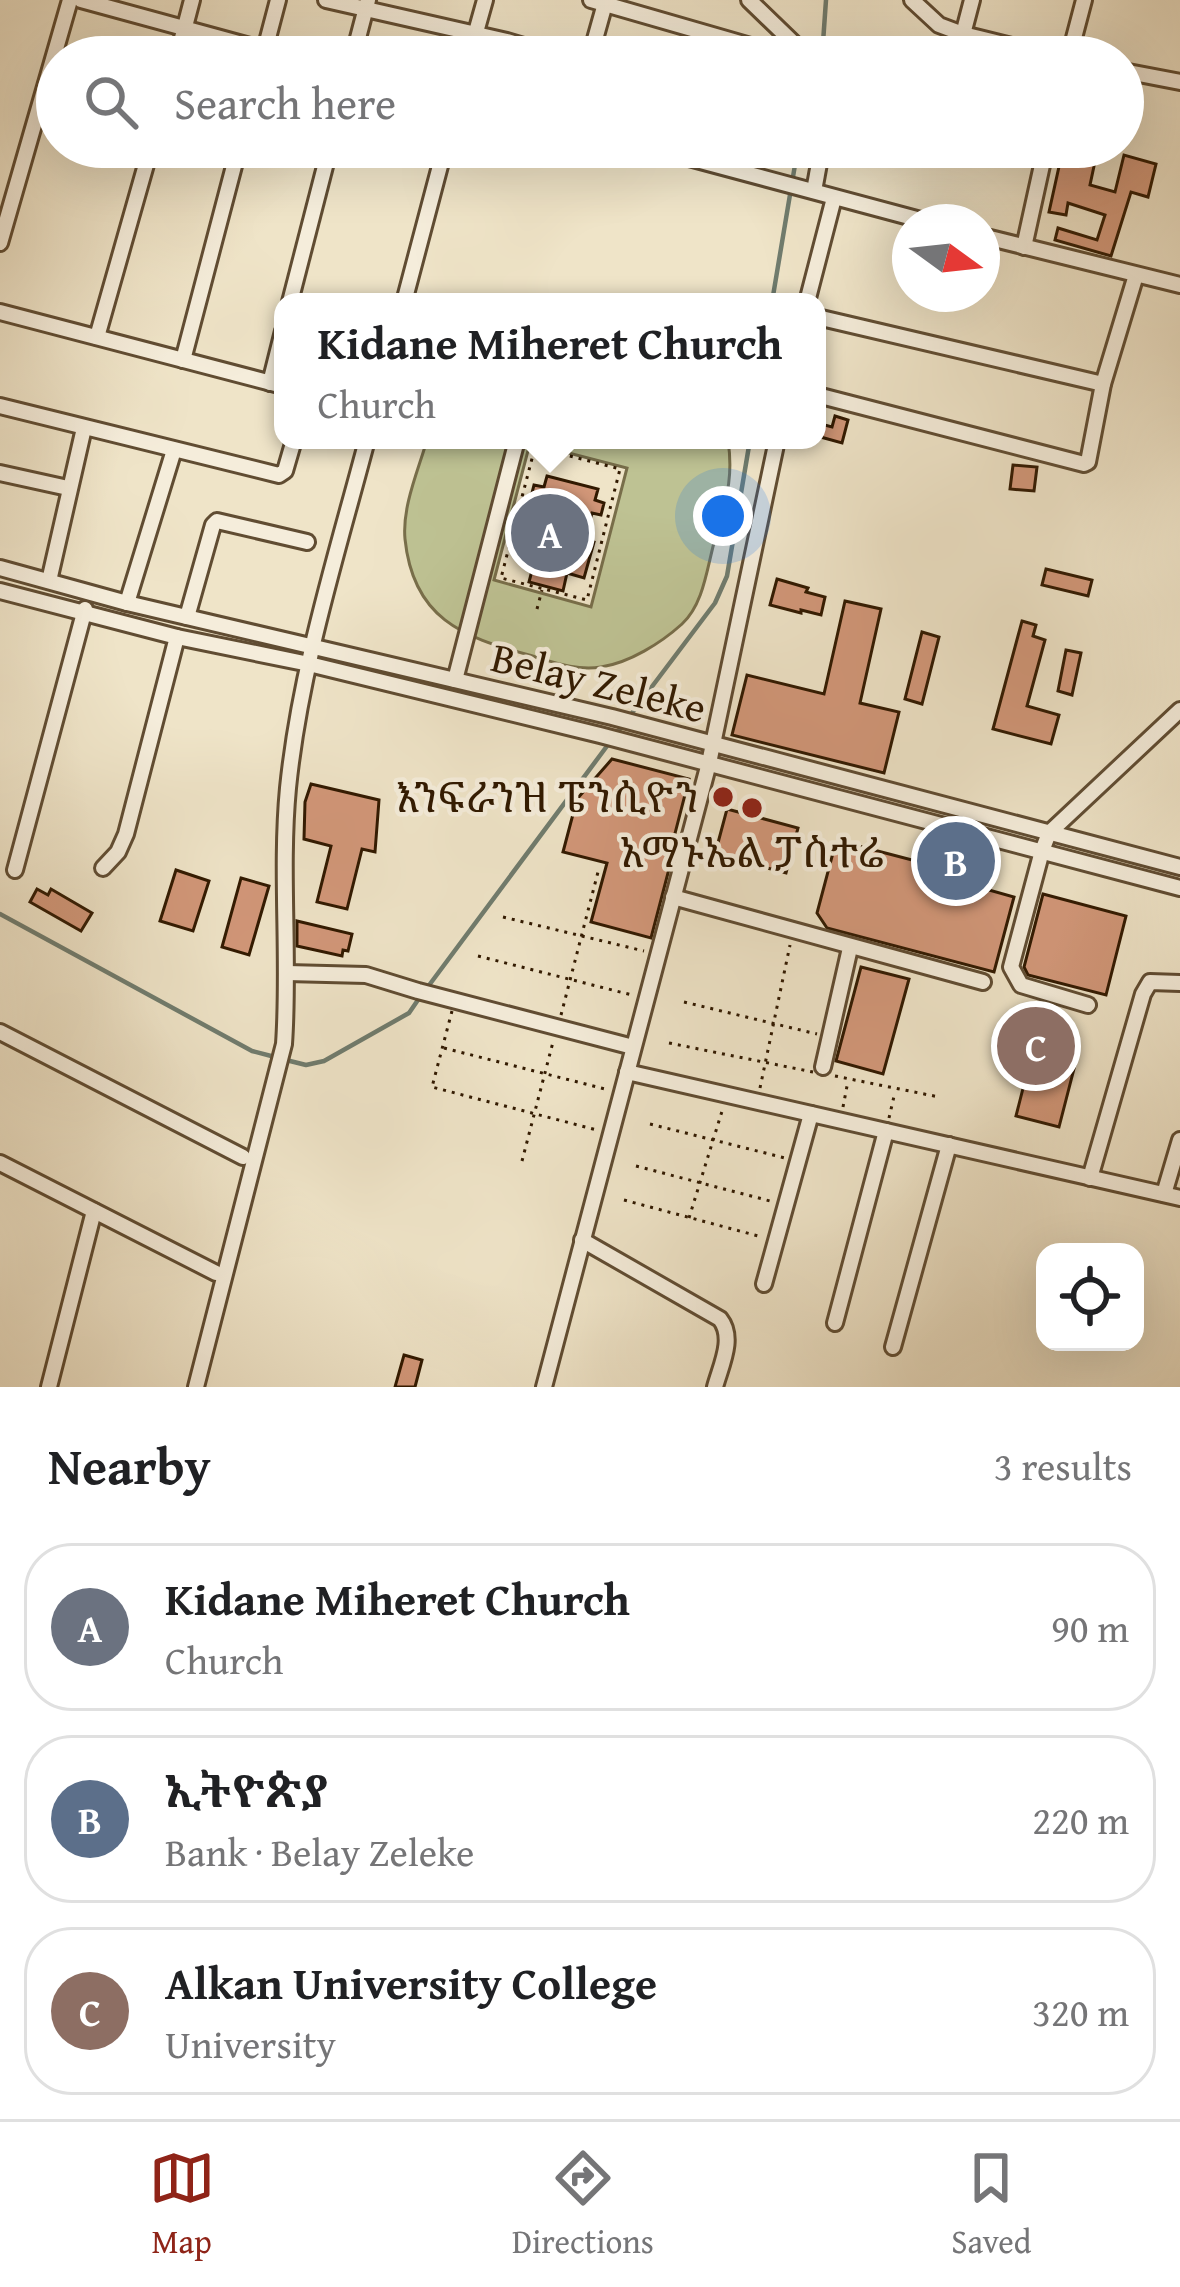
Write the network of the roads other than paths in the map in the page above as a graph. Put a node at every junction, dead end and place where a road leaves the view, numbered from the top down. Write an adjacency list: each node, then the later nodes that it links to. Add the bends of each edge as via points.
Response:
1 (70, 0): 16 (street)
2 (192, 0): 13 (street)
3 (278, 0): 19 (street)
4 (326, 0): 12 (street)
5 (485, 0): 15 (street)
6 (748, 0): 24 (street)
7 (912, 0): 14 (street, via 939,26)
8 (972, 0): 14 (street)
9 (1084, 0): 26 (street)
10 (88, 1): 13 (street)
11 (600, 1): 22 (street); 23 (street)
12 (366, 5): 15 (street); 20 (street)
13 (185, 28): 17 (street); 18 (street)
14 (963, 34): 25 (street)
15 (475, 35): 21 (street)
16 (60, 36)
17 (183, 36)
18 (209, 36)
19 (269, 36)
20 (358, 36)
21 (479, 36)
22 (594, 36)
23 (718, 36)
24 (786, 36)
25 (971, 36)
26 (1075, 36)
27 (1144, 75): 28 (street)
28 (1180, 82)
29 (36, 118): 41 (street)
30 (145, 168): 50 (street)
31 (233, 168): 51 (street)
32 (325, 168): 45 (street)
33 (439, 168): 46 (street)
34 (728, 168): 37 (street)
35 (816, 168): 37 (street)
36 (1039, 168): 42 (street)
37 (809, 189): 38 (street)
38 (834, 198): 39 (street); 47 (street)
39 (892, 213)
40 (1000, 241): 42 (street)
41 (0, 243)
42 (1024, 247): 43 (street)
43 (1136, 274): 44 (street); 53 (street)
44 (1180, 285)
45 (292, 293)
46 (406, 293)
47 (809, 293)
48 (0, 312): 50 (street)
49 (826, 319): 53 (street)
50 (97, 338): 51 (street)
51 (183, 360): 52 (street)
52 (274, 383)
53 (1103, 384): 54 (street, via 1088,462 1079,465)
54 (826, 397)
55 (0, 406): 56 (street)
56 (84, 428): 61 (street); 63 (street)
57 (291, 449): 61 (street, via 279,475)
58 (365, 449): 73 (street)
59 (515, 449): 75 (street)
60 (775, 449): 77 (street)
61 (174, 450): 69 (street)
62 (0, 472): 63 (street)
63 (68, 488): 66 (street)
64 (307, 542): 71 (street, via 217,520)
65 (0, 568): 66 (street, Belay Zeleke)
66 (49, 581): 68 (street, Belay Zeleke)
67 (0, 591): 70 (street, Belay Zeleke)
68 (89, 592): 69 (street, Belay Zeleke); 70 (street)
69 (127, 603): 71 (street, Belay Zeleke)
70 (84, 613): 72 (street, Belay Zeleke); 83 (street)
71 (188, 617): 73 (street, Belay Zeleke)
72 (177, 637): 74 (street, Belay Zeleke); 82 (street, via 126,834)
73 (313, 645): 74 (street); 75 (street, Belay Zeleke)
74 (309, 664): 78 (street, Belay Zeleke); 87 (street, via 288,788)
75 (455, 680): 77 (street, Belay Zeleke)
76 (1180, 710): 79 (street)
77 (714, 745): 78 (street); 79 (street, Belay Zeleke)
78 (710, 764): 80 (street, Belay Zeleke); 85 (street)
79 (1049, 833): 80 (street); 81 (street, Belay Zeleke)
80 (1042, 851): 84 (street, Belay Zeleke); 90 (street, via 1011,967 1021,986)
81 (1180, 867)
82 (103, 868)
83 (15, 870)
84 (1180, 888)
85 (673, 897): 86 (street); 92 (street)
86 (850, 947): 88 (street); 93 (street)
87 (287, 973): 92 (street, via 366,974); 110 (street, via 284,1044)
88 (983, 982)
89 (1180, 983): 101 (street, via 1150,982 1143,994)
90 (1088, 1005)
91 (0, 1032): 99 (street)
92 (633, 1047): 94 (street)
93 (823, 1067)
94 (627, 1072): 95 (street); 104 (street)
95 (811, 1114): 96 (street); 106 (street)
96 (886, 1131): 98 (street); 107 (street)
97 (1180, 1140): 102 (street)
98 (949, 1145): 101 (street); 108 (street)
99 (243, 1157)
100 (0, 1163): 103 (street)
101 (1090, 1178): 102 (street)
102 (1172, 1196)
103 (94, 1211): 105 (street); 109 (street)
104 (582, 1240): 111 (street); 112 (street, via 720,1319 728,1329)
105 (217, 1273)
106 (764, 1284)
107 (835, 1323)
108 (893, 1347)
109 (49, 1387)
110 (196, 1387)
111 (544, 1387)
112 (716, 1387)

